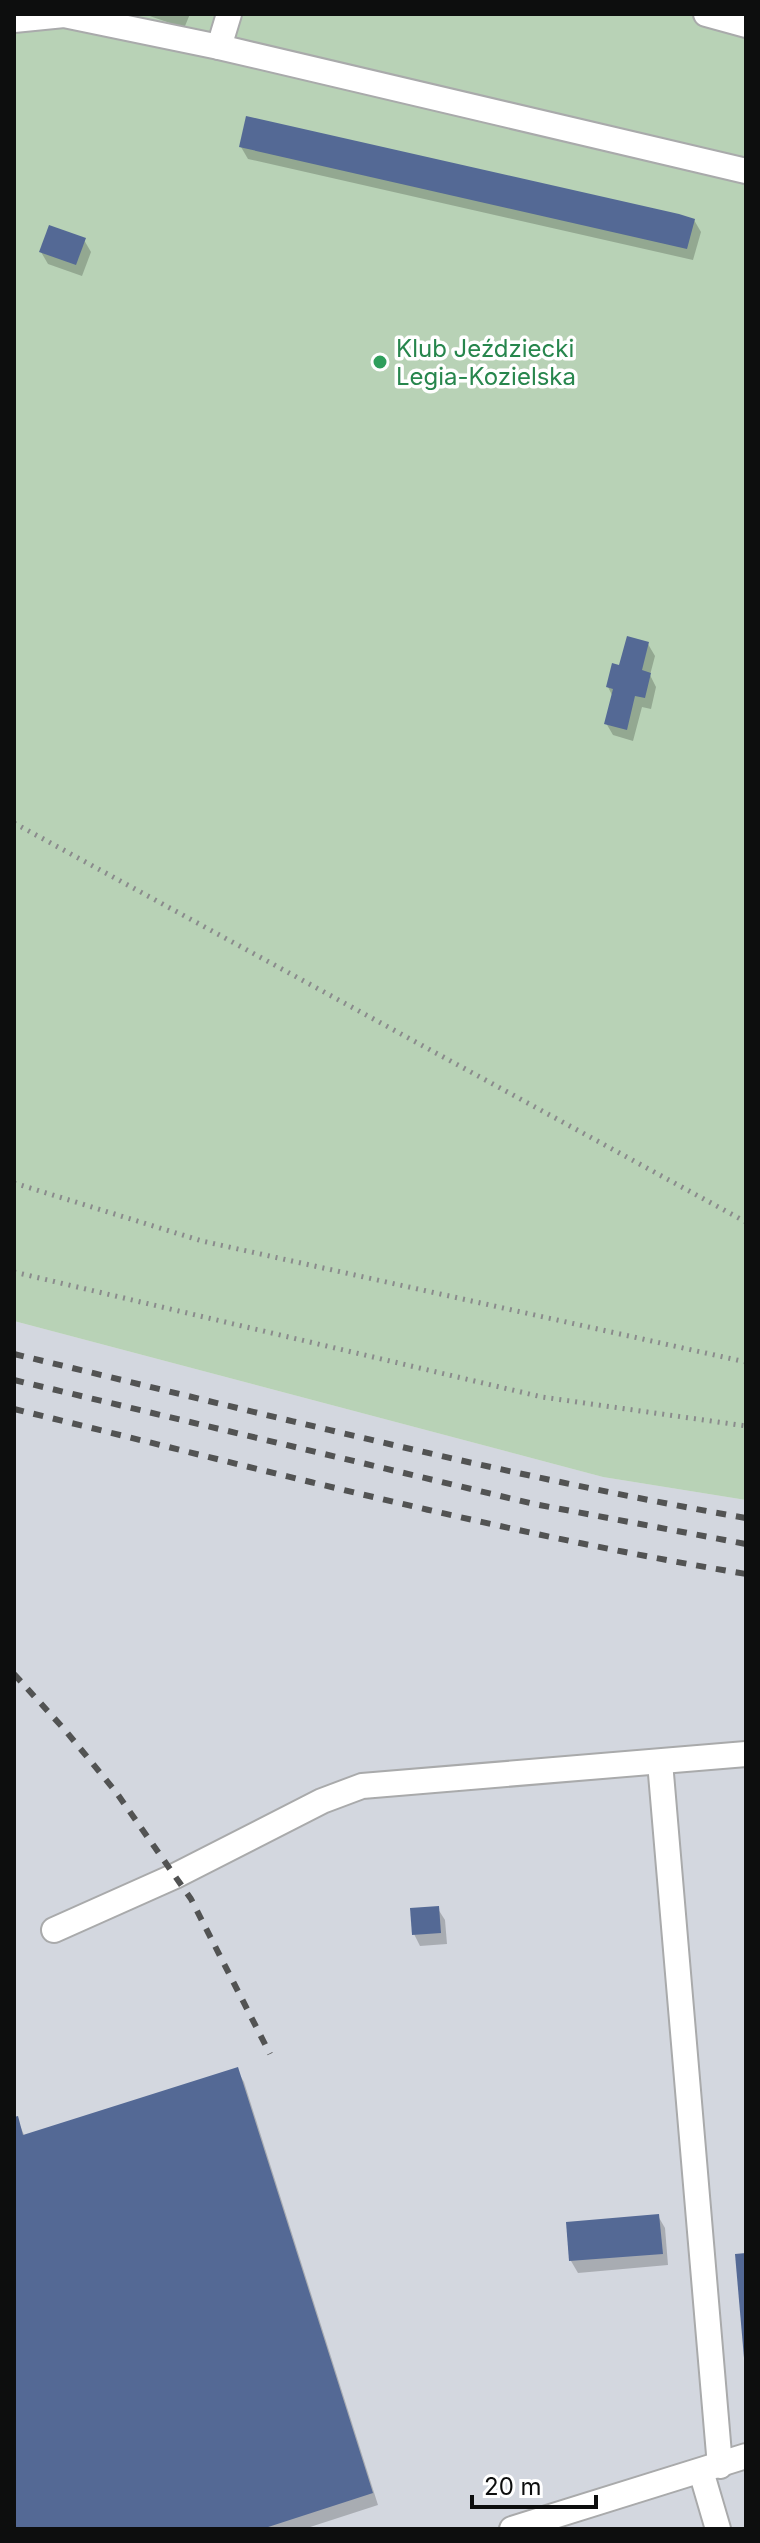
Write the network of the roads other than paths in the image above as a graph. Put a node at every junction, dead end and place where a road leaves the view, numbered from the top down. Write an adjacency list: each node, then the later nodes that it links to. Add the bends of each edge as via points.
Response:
1 (229, 14): 5 (lane)
2 (706, 14): 4 (lane)
3 (14, 20): 5 (lane, via 64,15)
4 (746, 25)
5 (219, 47): 6 (lane)
6 (746, 171)
7 (746, 1754): 8 (lane)
8 (660, 1762): 9 (lane, via 362,1786); 11 (lane)
9 (54, 1930)
10 (746, 2456): 11 (lane)
11 (711, 2468): 12 (lane); 13 (lane)
12 (512, 2529)
13 (718, 2529)

